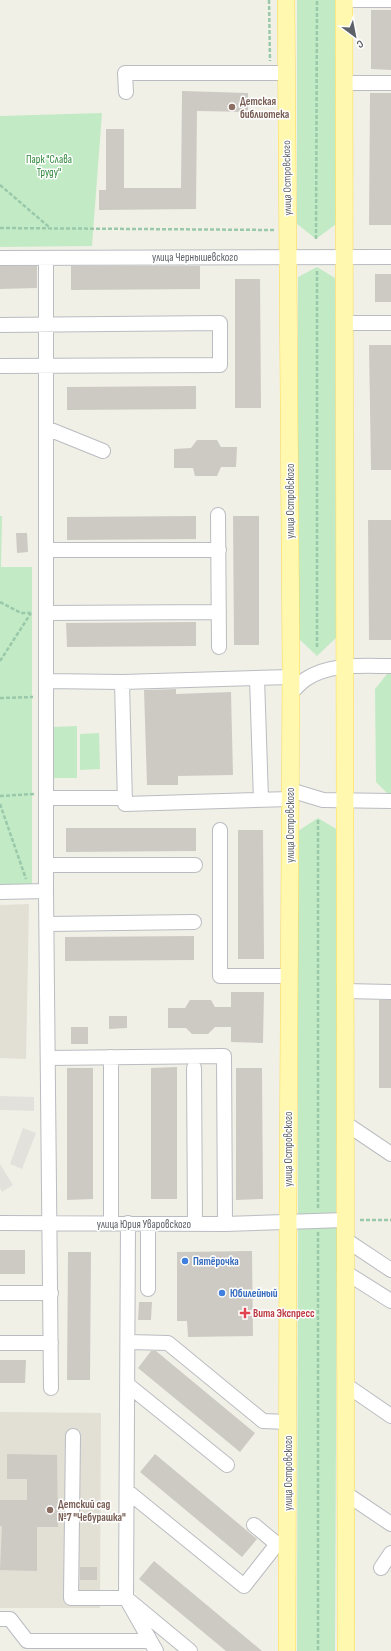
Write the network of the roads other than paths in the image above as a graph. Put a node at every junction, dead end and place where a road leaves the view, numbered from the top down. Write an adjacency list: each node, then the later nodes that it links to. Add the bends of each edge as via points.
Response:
1 (286, 0): 4 (main road, улица Островского)
2 (344, 0): 3 (street); 5 (main road)
3 (391, 0)
4 (286, 73): 7 (street, via 125,73); 8 (main road, улица Островского)
5 (344, 83): 6 (street); 9 (main road)
6 (391, 83)
7 (126, 92)
8 (288, 257): 9 (street, улица Чернышевского); 12 (street, улица Чернышевского); 29 (main road, улица Островского)
9 (343, 257): 10 (street, улица Чернышевского); 13 (main road)
10 (391, 257)
11 (0, 258): 12 (street, улица Чернышевского)
12 (46, 258): 16 (street)
13 (344, 323): 14 (street); 27 (main road)
14 (391, 323)
15 (0, 325): 16 (street)
16 (46, 325): 18 (street); 18 (street, via 220,323 220,365)
17 (0, 366): 18 (street)
18 (46, 366): 19 (street)
19 (46, 428): 20 (street); 22 (street)
20 (104, 450)
21 (218, 515): 23 (street)
22 (46, 550): 23 (street); 25 (street)
23 (218, 550): 24 (street)
24 (219, 612): 25 (street); 26 (street)
25 (46, 613): 31 (street)
26 (219, 647)
27 (345, 666): 28 (street); 33 (street, via 325,670 306,679); 38 (main road)
28 (391, 666)
29 (290, 677): 30 (street); 33 (main road, улица Островского)
30 (257, 678): 32 (street); 37 (street)
31 (46, 681): 32 (street); 35 (street)
32 (122, 682): 36 (street)
33 (290, 694): 34 (main road, улица Островского)
34 (290, 794): 37 (street); 38 (street); 47 (main road, улица Островского)
35 (46, 796): 36 (street); 41 (street)
36 (125, 798): 37 (street, via 125,804)
37 (260, 800)
38 (346, 801): 39 (street); 48 (main road)
39 (391, 801)
40 (220, 830): 47 (street, via 220,976)
41 (46, 865): 42 (street); 43 (street)
42 (195, 865)
43 (46, 891): 44 (street); 46 (street)
44 (0, 892)
45 (194, 922): 46 (street)
46 (47, 924): 51 (street)
47 (289, 976): 56 (main road, улица Островского)
48 (345, 991): 49 (street); 53 (main road)
49 (391, 992)
50 (111, 1057): 51 (street); 59 (street); 63 (street, via 224,1056)
51 (48, 1058): 58 (street)
52 (194, 1068): 62 (street)
53 (345, 1123): 54 (street); 55 (main road)
54 (391, 1154)
55 (345, 1220): 56 (street, улица Юрия Уваровского); 64 (main road)
56 (288, 1222): 63 (street, улица Юрия Уваровского); 78 (main road, улица Островского)
57 (0, 1223): 58 (street, улица Юрия Уваровского)
58 (50, 1223): 59 (street, улица Юрия Уваровского); 69 (street)
59 (111, 1223): 60 (street, улица Юрия Уваровского)
60 (128, 1223): 61 (street, улица Юрия Уваровского); 71 (street)
61 (148, 1224): 62 (street, улица Юрия Уваровского); 67 (street)
62 (195, 1224): 63 (street, улица Юрия Уваровского)
63 (225, 1224)
64 (346, 1240): 65 (street); 66 (main road)
65 (391, 1270)
66 (345, 1272): 70 (street); 75 (main road)
67 (148, 1289)
68 (0, 1293): 69 (street)
69 (51, 1293): 73 (street)
70 (391, 1301)
71 (128, 1342): 74 (street); 78 (street, via 168,1343 263,1421)
72 (0, 1343): 73 (street)
73 (51, 1343): 76 (street)
74 (128, 1385): 80 (street); 81 (street)
75 (346, 1385): 77 (street); 82 (main road)
76 (51, 1388)
77 (391, 1416)
78 (288, 1422): 85 (main road, улица Островского)
79 (73, 1436): 88 (street, via 71,1598)
80 (227, 1465)
81 (127, 1491): 85 (street, via 244,1586); 88 (street)
82 (345, 1493): 83 (street); 93 (main road)
83 (391, 1524)
84 (254, 1525): 85 (street)
85 (282, 1544): 92 (main road, улица Островского)
86 (391, 1553): 87 (street)
87 (381, 1568)
88 (126, 1598): 90 (street); 91 (street)
89 (0, 1619): 90 (street, via 10,1619 27,1641)
90 (153, 1646)
91 (190, 1651)
92 (287, 1651)
93 (346, 1651)

